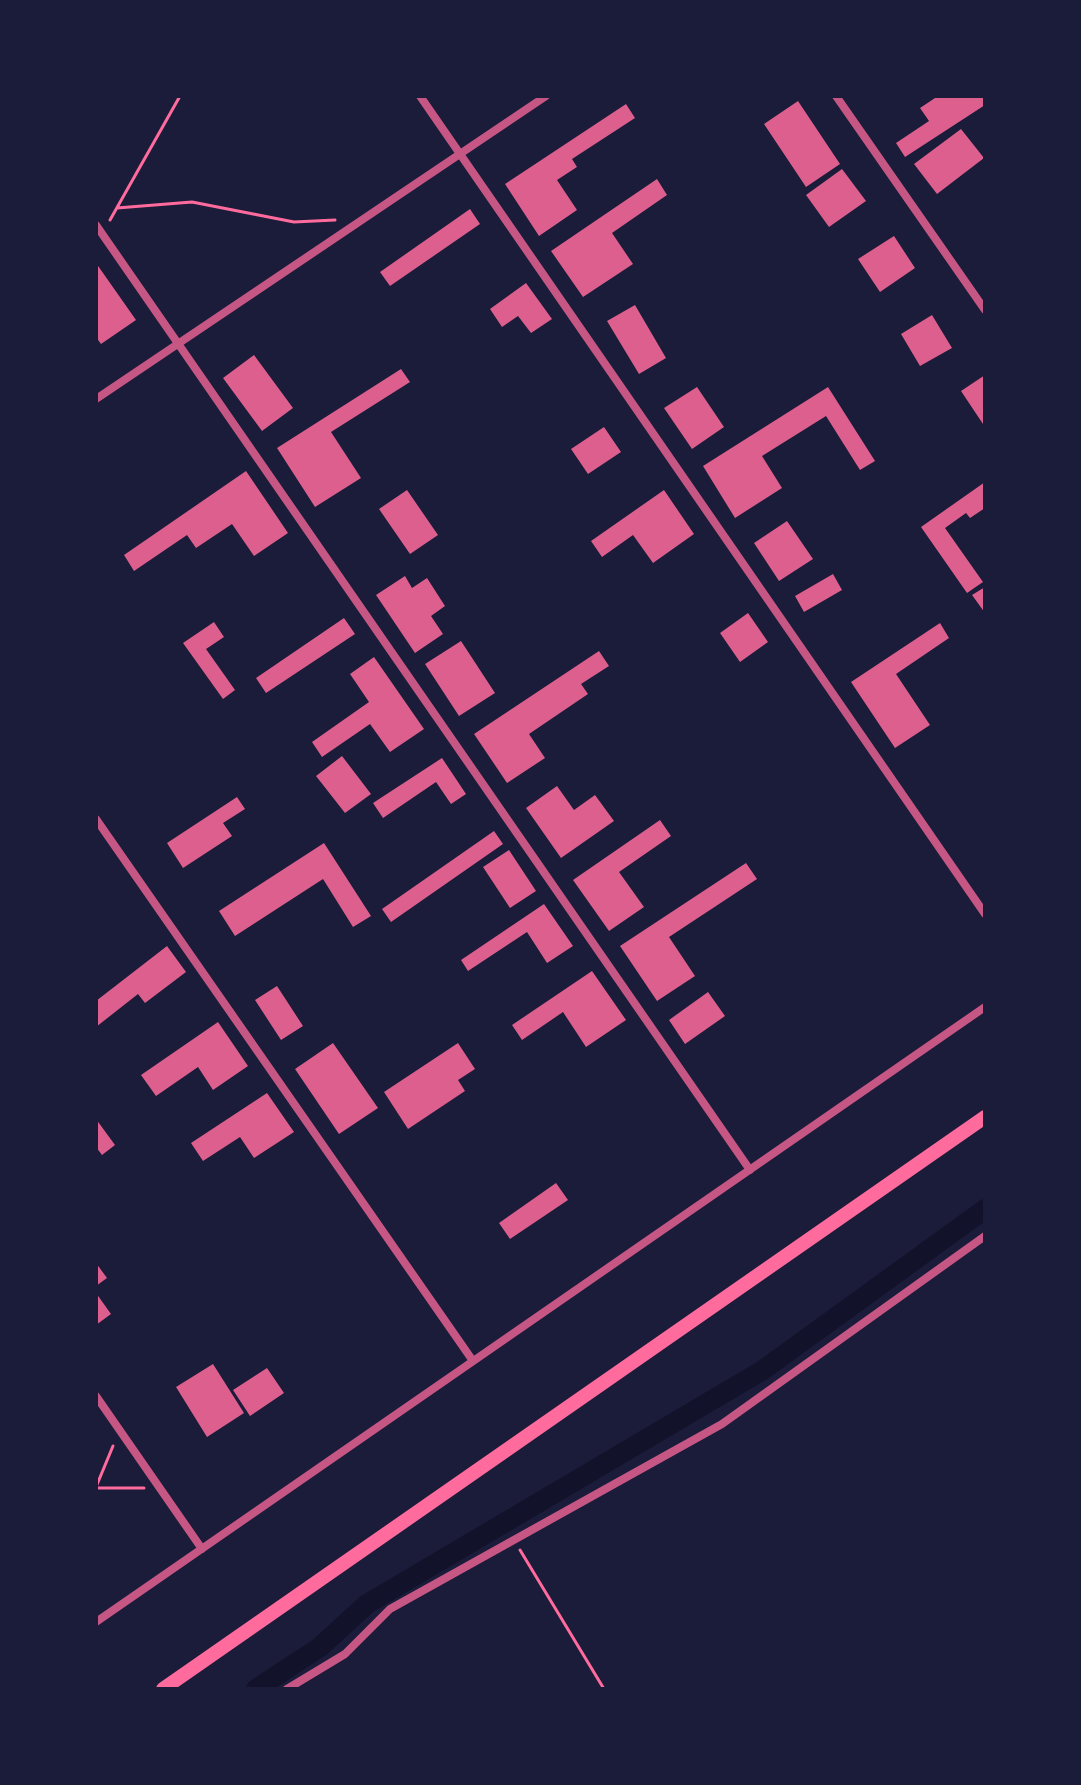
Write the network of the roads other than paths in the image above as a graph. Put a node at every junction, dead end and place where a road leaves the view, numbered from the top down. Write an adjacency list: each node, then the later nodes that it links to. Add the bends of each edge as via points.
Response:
1 (420, 96): 4 (street)
2 (546, 96): 4 (street)
3 (836, 96): 6 (street)
4 (461, 153): 7 (street); 10 (street)
5 (96, 225): 7 (street)
6 (985, 310)
7 (178, 344): 8 (street); 13 (street)
8 (96, 399)
9 (96, 819): 15 (street)
10 (985, 914)
11 (985, 1007): 13 (street)
12 (985, 1117): 19 (highway)
13 (750, 1170): 15 (street)
14 (985, 1236): 20 (street, via 722,1424 390,1609 345,1654)
15 (473, 1361): 17 (street)
16 (96, 1396): 17 (street)
17 (202, 1549): 18 (street)
18 (96, 1622)
19 (163, 1689)
20 (287, 1689)

